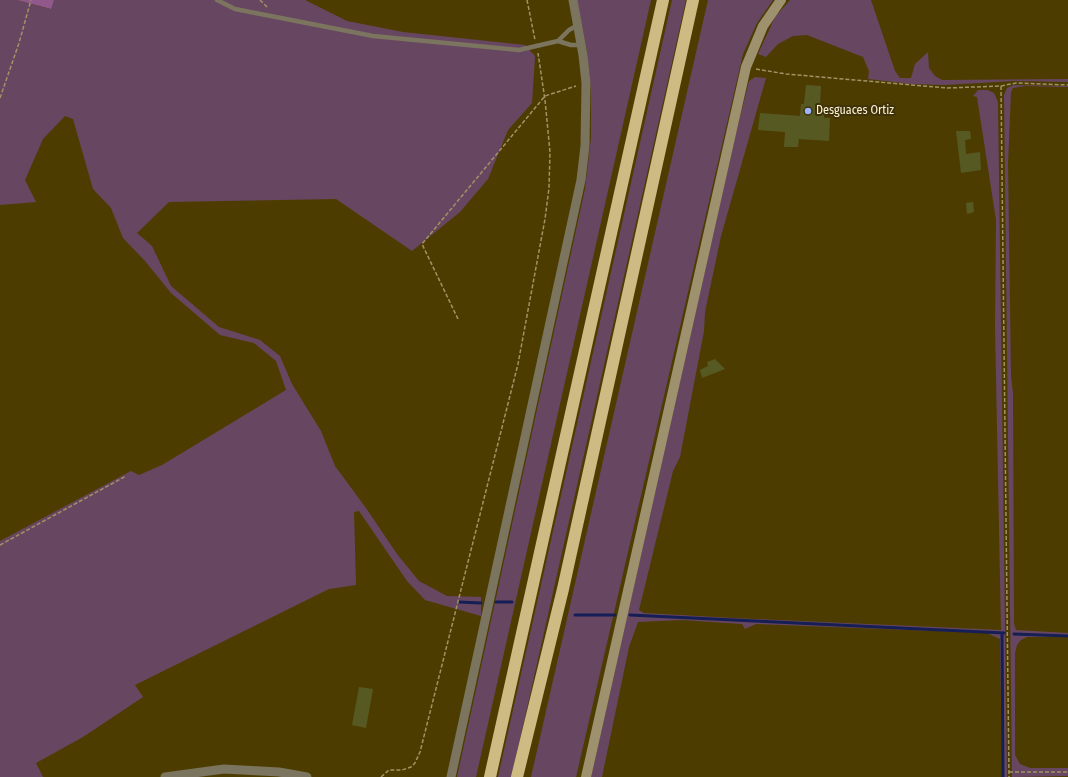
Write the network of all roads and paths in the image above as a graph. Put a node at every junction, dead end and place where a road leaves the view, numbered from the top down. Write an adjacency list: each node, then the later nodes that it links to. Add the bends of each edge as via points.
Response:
1 (31, 0): 17 (path, via 20,43)
2 (217, 0): 11 (lane, via 235,9 373,36 519,50)
3 (527, 0): 11 (path)
4 (573, 0): 8 (street)
5 (663, 0): 27 (highway)
6 (693, 0): 28 (highway, via 563,589)
7 (780, 0): 12 (street, via 763,26)
8 (578, 24): 9 (lane); 10 (street)
9 (558, 41): 10 (lane); 11 (lane)
10 (582, 45): 13 (street)
11 (537, 47): 16 (path)
12 (746, 67): 15 (path, via 786,74 947,88); 29 (street)
13 (586, 83): 16 (path); 26 (street, via 585,146 581,180)
14 (1068, 85): 15 (path, via 1016,83)
15 (1001, 86): 21 (path)
16 (545, 96): 18 (path, via 422,244); 25 (path, via 550,188 508,406 420,752 411,766 402,770 389,770)
17 (0, 98)
18 (458, 320)
19 (126, 476): 20 (path)
20 (0, 545)
21 (1009, 772): 22 (path); 30 (path)
22 (1068, 772)
23 (165, 777): 24 (street, via 224,769 279,772)
24 (307, 777)
25 (381, 777)
26 (451, 777)
27 (490, 777)
28 (517, 777)
29 (586, 777)
30 (1009, 777)

